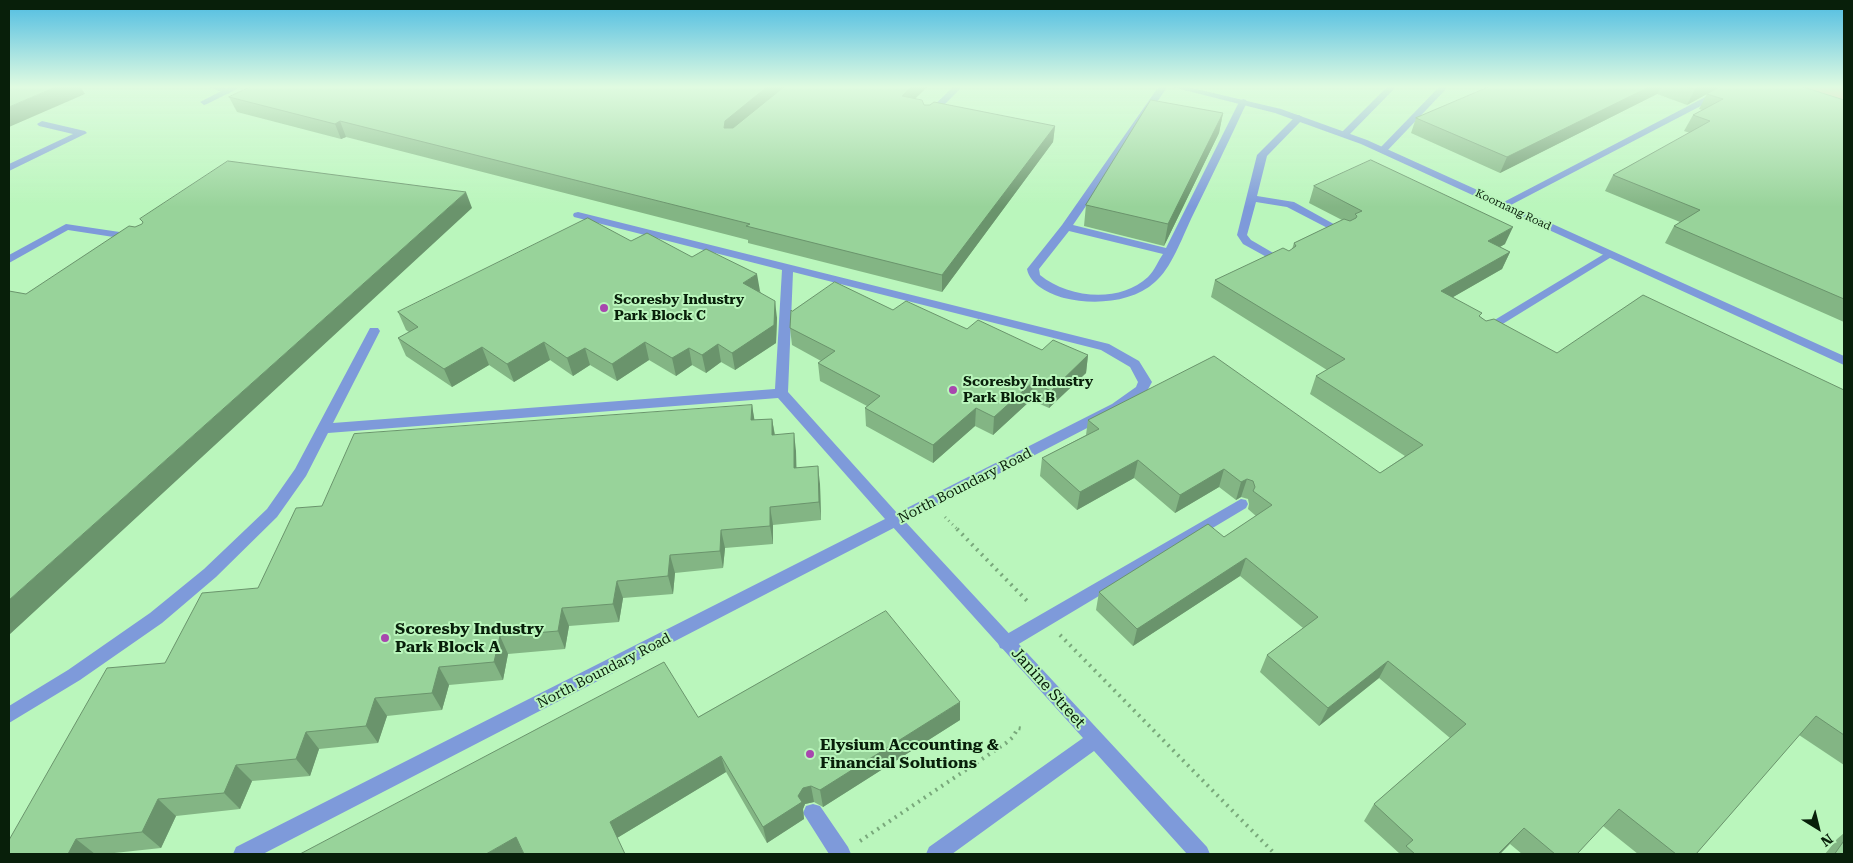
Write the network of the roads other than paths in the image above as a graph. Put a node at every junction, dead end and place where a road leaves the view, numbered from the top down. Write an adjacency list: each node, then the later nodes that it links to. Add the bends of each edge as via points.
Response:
1 (52, 126): 11 (street, via 82,133)
2 (1136, 126): 15 (street)
3 (1231, 126): 18 (street)
4 (1291, 126): 12 (lane, via 1262,155)
5 (1323, 126): 9 (street, Koornang Road)
6 (1353, 126): 9 (street)
7 (1406, 126): 10 (street)
8 (1655, 126): 13 (street)
9 (1345, 134): 10 (street, Koornang Road)
10 (1383, 150): 13 (street, Koornang Road)
11 (9, 168)
12 (1252, 198): 16 (street, via 1290,204); 21 (lane, via 1242,235)
13 (1503, 205): 19 (street, Koornang Road)
14 (578, 215): 22 (street, North Boundary Road)
15 (1066, 227): 18 (street); 18 (street, via 1033,269 1039,281 1064,293 1099,298 1133,291 1152,280)
16 (1344, 233)
17 (146, 238): 20 (lane, via 66,227)
18 (1170, 252)
19 (1609, 254): 24 (street); 25 (street, Koornang Road)
20 (9, 260)
21 (1283, 263)
22 (788, 268): 26 (street); 29 (street, North Boundary Road, via 1105,347 1130,359 1143,373 1145,382 1141,390 1126,402)
23 (374, 331): 27 (street)
24 (1479, 333)
25 (1844, 361)
26 (781, 393): 27 (street); 29 (street, Janine Street)
27 (322, 429): 31 (street, via 301,472 272,513 216,568 116,647)
28 (1241, 504): 30 (street)
29 (896, 521): 30 (street, Janine Street); 34 (street, North Boundary Road)
30 (1006, 643): 32 (street, Janine Street)
31 (9, 715)
32 (1095, 740): 36 (street); 37 (street, Janine Street)
33 (814, 813): 35 (street)
34 (243, 854)
35 (841, 854)
36 (936, 854)
37 (1200, 854)

